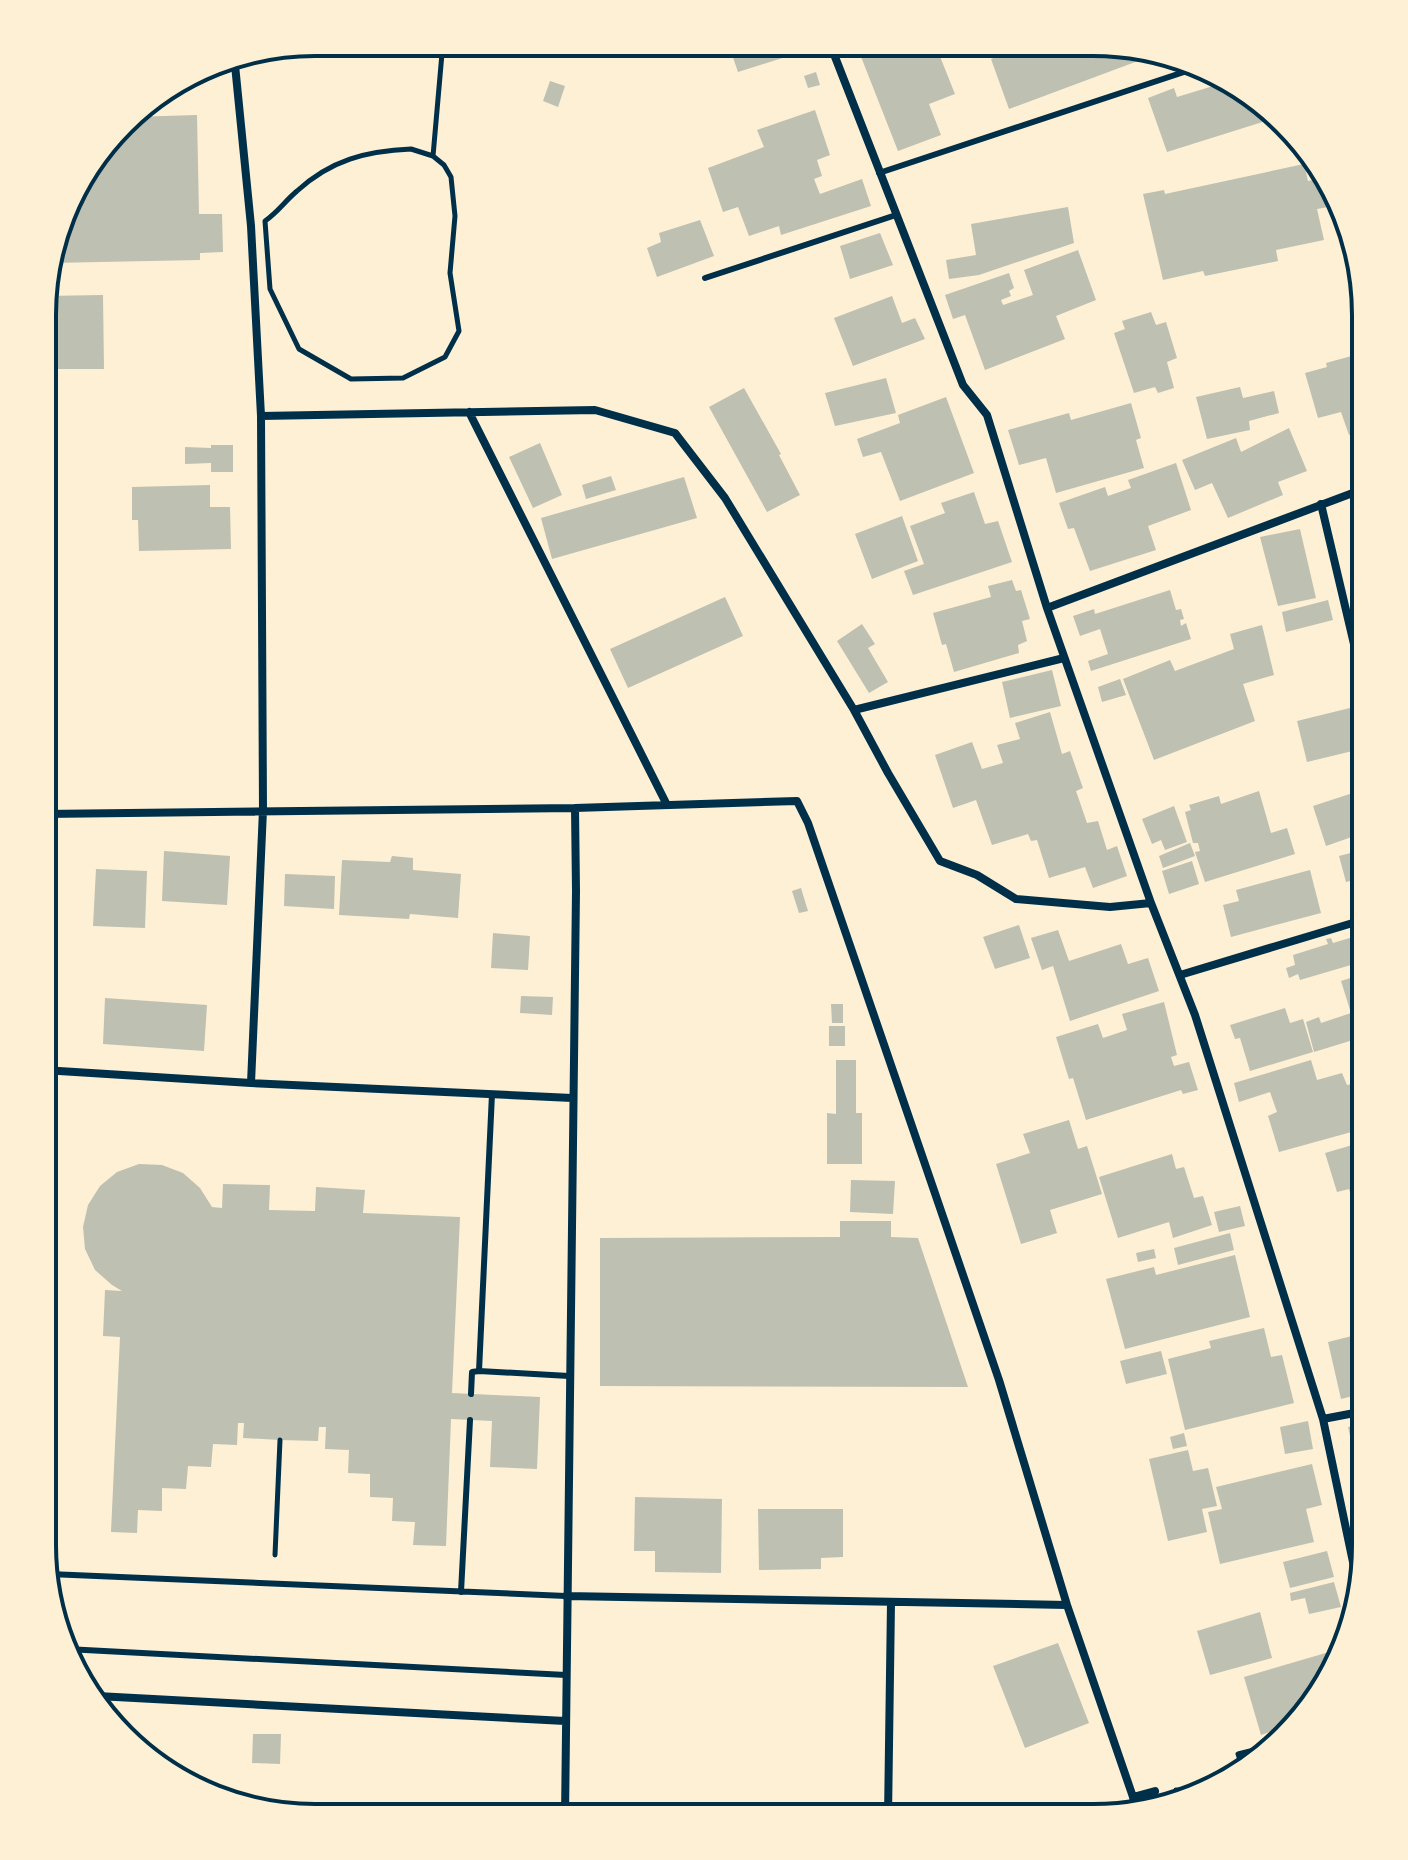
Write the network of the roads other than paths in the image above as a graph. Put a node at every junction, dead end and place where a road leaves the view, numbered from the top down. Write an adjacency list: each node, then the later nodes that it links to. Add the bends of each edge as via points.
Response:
1 (835, 56): 4 (street)
2 (235, 69): 8 (street, via 251,226)
3 (1182, 73): 4 (lane)
4 (879, 173): 5 (street)
5 (896, 215): 6 (lane); 11 (street, via 963,385 987,415)
6 (705, 278)
7 (469, 412): 8 (street); 14 (street, via 595,410 675,433 725,498); 15 (street)
8 (261, 416): 17 (street)
9 (1352, 493): 10 (street)
10 (1321, 504): 11 (street); 12 (street)
11 (1047, 608): 13 (street)
12 (1352, 634)
13 (1064, 658): 14 (street); 19 (street)
14 (854, 710): 19 (street, via 940,861 977,875 1016,899 1110,907)
15 (667, 805): 16 (street); 37 (street, via 797,801 808,823 999,1380)
16 (575, 808): 17 (street); 25 (street)
17 (263, 810): 18 (street); 23 (street)
18 (56, 814)
19 (1151, 903): 21 (street)
20 (1352, 923): 21 (street)
21 (1180, 975): 30 (street)
22 (56, 1071): 23 (street)
23 (251, 1083): 24 (street)
24 (492, 1094): 25 (street); 26 (lane)
25 (572, 1098): 27 (street)
26 (479, 1371): 27 (lane); 28 (lane, via 472,1372)
27 (569, 1376): 35 (street)
28 (471, 1394)
29 (1351, 1414): 30 (street)
30 (1323, 1419): 32 (street)
31 (470, 1420): 34 (lane)
32 (1351, 1553)
33 (58, 1574): 34 (lane)
34 (461, 1592): 35 (lane)
35 (566, 1596): 36 (street); 39 (street)
36 (891, 1602): 37 (street); 46 (street)
37 (1067, 1605): 43 (street)
38 (79, 1650): 39 (lane)
39 (566, 1675): 41 (street)
40 (106, 1696): 41 (street)
41 (565, 1721): 45 (street)
42 (1155, 1791): 43 (street)
43 (1133, 1797): 44 (street)
44 (1134, 1801)
45 (565, 1804)
46 (888, 1804)

